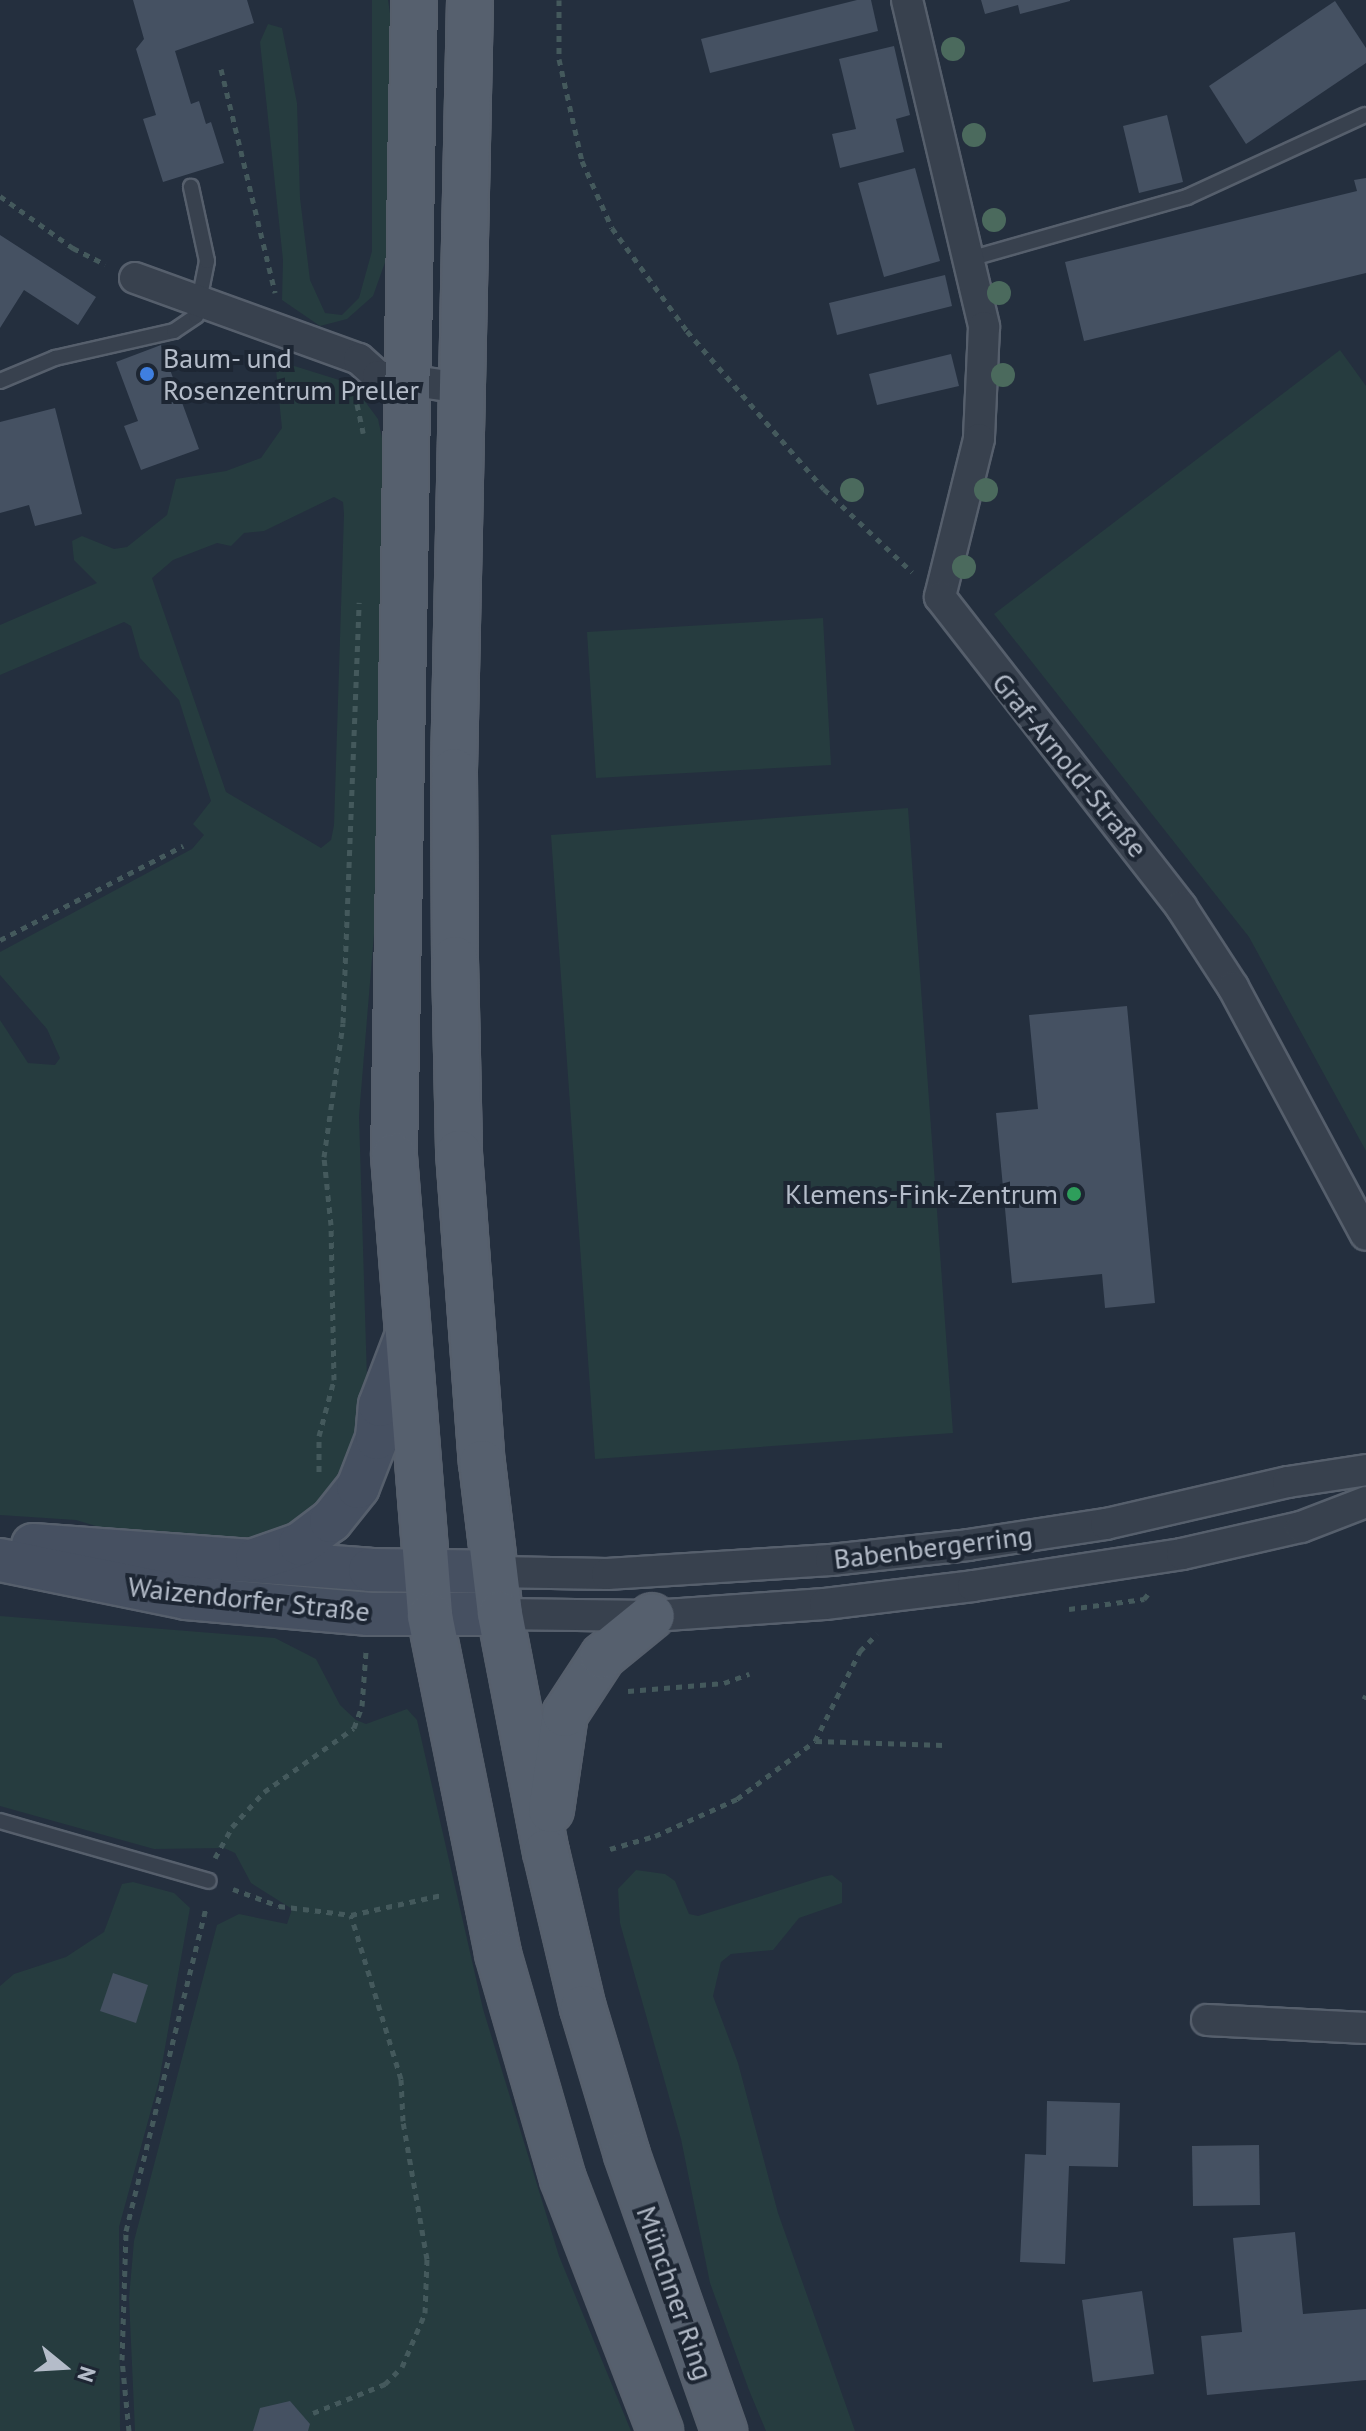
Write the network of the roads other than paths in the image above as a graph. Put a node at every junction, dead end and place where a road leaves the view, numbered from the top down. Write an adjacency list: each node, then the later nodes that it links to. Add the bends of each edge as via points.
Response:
1 (414, 0): 9 (main road)
2 (470, 0): 11 (main road, Münchner Ring)
3 (907, 0): 6 (street)
4 (1365, 115): 6 (lane, via 1187,197)
5 (191, 187): 8 (lane, via 206,246)
6 (969, 259): 12 (street, Graf-Arnold-Straße, via 984,327 985,390 979,439 939,585 950,616 1181,907 1233,987)
7 (135, 278): 8 (street)
8 (202, 303): 9 (street, via 359,359 378,376); 10 (lane, via 196,316 174,331 55,358)
9 (406, 380): 11 (street); 13 (main road, via 394,959 394,1156)
10 (0, 381)
11 (462, 388): 20 (main road, Münchner Ring, via 454,771 459,1153)
12 (1366, 1235)
13 (406, 1337): 18 (main road, via 380,1405 377,1438 358,1487 331,1521 300,1544); 19 (main road)
14 (1366, 1470): 20 (street, Babenbergerring, via 1288,1482 1106,1524 968,1545 607,1574)
15 (1366, 1502): 22 (street, Babenbergerring, via 1301,1527 1167,1556 825,1604)
16 (0, 1543): 18 (main road, Waizendorfer Straße)
17 (0, 1560): 21 (main road, Waizendorfer Straße, via 186,1598)
18 (248, 1562): 19 (main road, Waizendorfer Straße)
19 (426, 1571): 20 (main road, Waizendorfer Straße); 21 (main road)
20 (497, 1593): 21 (main road, Waizendorfer Straße); 22 (street, Babenbergerring); 24 (main road, Münchner Ring)
21 (430, 1616): 28 (main road, via 498,1954 563,2179)
22 (652, 1616): 24 (main road, via 603,1656 576,1696 558,1746)
23 (0, 1821): 25 (lane)
24 (546, 1852): 29 (main road, Münchner Ring, via 583,2008 627,2155)
25 (209, 1881)
26 (1207, 2020): 27 (street)
27 (1366, 2028)
28 (660, 2431)
29 (724, 2431)

